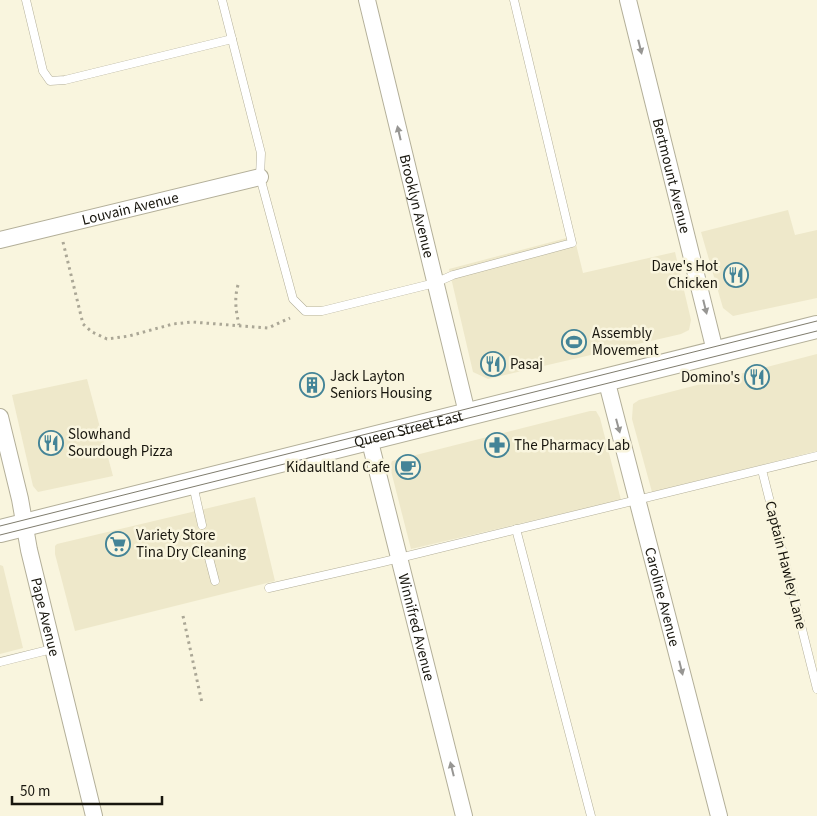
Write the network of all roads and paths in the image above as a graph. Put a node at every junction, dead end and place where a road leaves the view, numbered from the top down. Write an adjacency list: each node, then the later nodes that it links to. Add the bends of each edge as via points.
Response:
1 (26, 0): 6 (lane, via 43,71 50,81 66,80)
2 (222, 0): 6 (lane)
3 (367, 0): 10 (street, Brooklyn Avenue, one-way to 3)
4 (514, 0): 10 (lane, via 572,243 453,275)
5 (628, 0): 15 (street, Bertmount Avenue, one-way to 15)
6 (232, 39): 7 (lane, via 261,153)
7 (260, 177): 8 (street, Louvain Avenue); 10 (lane, via 293,299 305,311 322,311)
8 (0, 240)
9 (62, 240): 13 (path, via 83,324 92,332 107,339 173,324)
10 (435, 283): 17 (street, Brooklyn Avenue)
11 (238, 285): 13 (path, via 235,294)
12 (290, 318): 13 (path, via 268,328)
13 (239, 325)
14 (817, 326): 15 (main road, Queen Street East)
15 (714, 351): 16 (main road, Queen Street East)
16 (606, 379): 17 (main road, Queen Street East); 23 (street, Caroline Avenue, one-way to 23)
17 (467, 413): 19 (main road, Queen Street East)
18 (0, 417): 24 (street, Pape Avenue)
19 (369, 438): 22 (main road, Queen Street East); 29 (street, Winnifred Avenue)
20 (817, 456): 21 (lane)
21 (762, 470): 23 (lane); 35 (lane, Captain Hawley Lane)
22 (193, 482): 24 (main road, Queen Street East); 25 (lane)
23 (638, 500): 26 (lane); 40 (street, Caroline Avenue, one-way to 40)
24 (24, 525): 27 (main road, Queen Street East); 33 (street, Pape Avenue)
25 (202, 525)
26 (516, 530): 29 (lane); 39 (lane)
27 (0, 531)
28 (208, 554): 30 (lane)
29 (398, 558): 31 (lane); 38 (street, Winnifred Avenue, one-way to 29)
30 (214, 581)
31 (269, 588)
32 (183, 616): 36 (path)
33 (52, 649): 34 (lane); 37 (street, Pape Avenue)
34 (0, 662)
35 (817, 689)
36 (202, 702)
37 (94, 816)
38 (464, 816)
39 (591, 816)
40 (719, 816)

